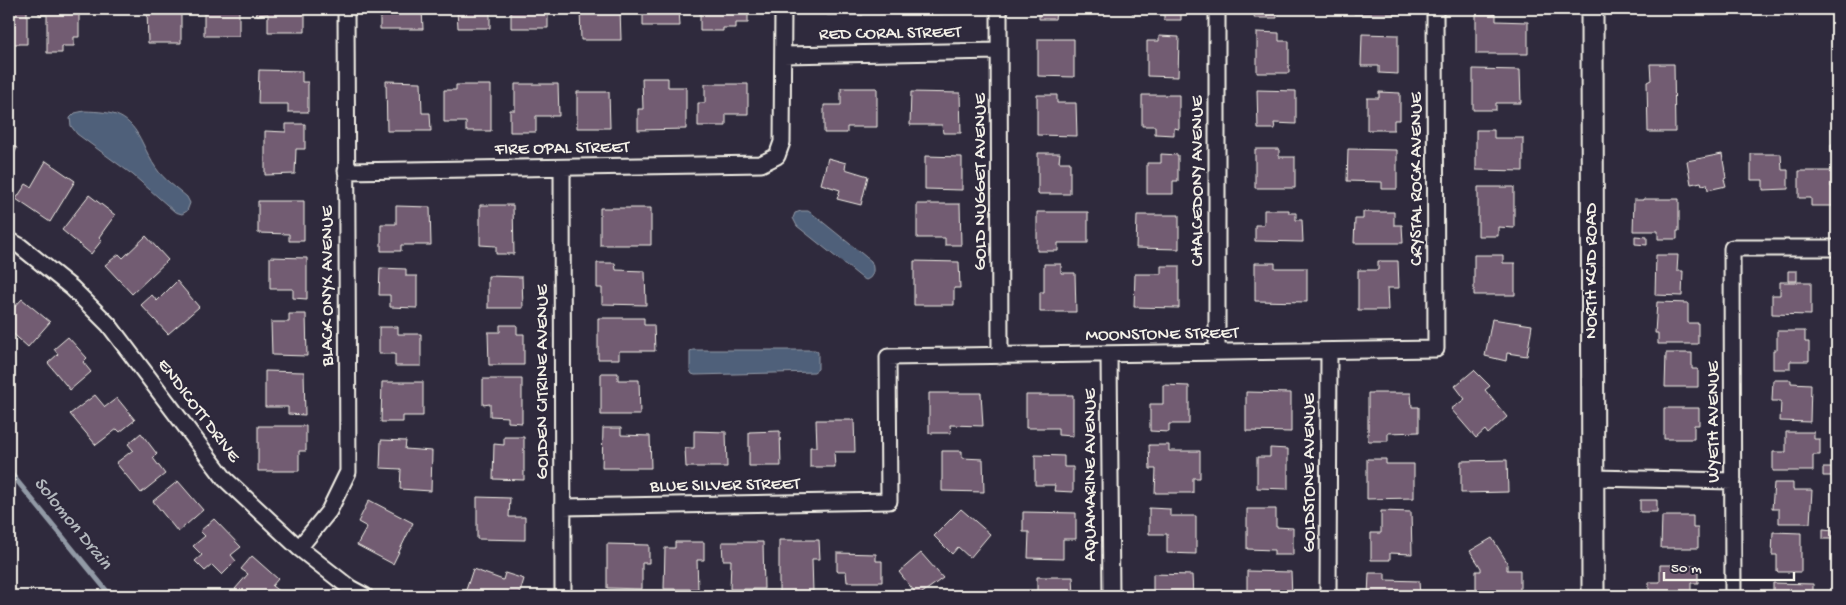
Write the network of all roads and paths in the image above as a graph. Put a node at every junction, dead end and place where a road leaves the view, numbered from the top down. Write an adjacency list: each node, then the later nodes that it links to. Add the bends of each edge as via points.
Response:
1 (346, 9): 10 (street, BLACK ONYX AVENUE)
2 (783, 9): 8 (street)
3 (999, 9): 7 (street, GOLD NUGGET AVENUE)
4 (1217, 9): 15 (street, CHALCEDONY AVENUE)
5 (1435, 9): 13 (street, CRYSTAL ROCK AVENUE)
6 (1592, 9): 18 (street, NORTH KCID ROAD)
7 (999, 51): 8 (street, RED CORAL STREET); 17 (street, GOLD NUGGET AVENUE)
8 (783, 55): 9 (street, FIRE OPAL STREET, via 782,142 777,156 761,164)
9 (562, 168): 10 (street, FIRE OPAL STREET); 21 (street, GOLDEN CITRINE AVENUE)
10 (346, 171): 22 (street, BLACK ONYX AVENUE, via 348,472 329,510)
11 (9, 240): 22 (street, ENDICOTT DRIVE, via 72,288 109,325 225,478)
12 (1837, 248): 19 (street, WYETH AVENUE, via 1732,248)
13 (1436, 349): 14 (street, MOONSTONE STREET)
14 (1329, 351): 15 (street, MOONSTONE STREET); 26 (street, GOLDSTONE AVENUE)
15 (1217, 352): 16 (street, MOONSTONE STREET)
16 (1109, 354): 17 (street, MOONSTONE STREET); 25 (street, AQUAMARINE AVENUE)
17 (1000, 356): 20 (street, MOONSTONE STREET, via 888,357)
18 (1593, 478): 19 (street); 27 (street, NORTH KCID ROAD)
19 (1733, 481): 28 (street, WYETH AVENUE)
20 (889, 501): 21 (street, BLUE SILVER STREET)
21 (563, 507): 24 (street, GOLDEN CITRINE AVENUE)
22 (299, 548): 23 (street, ENDICOTT DRIVE, via 350,588)
23 (366, 596)
24 (563, 596)
25 (1110, 596)
26 (1328, 596)
27 (1593, 596)
28 (1733, 596)

